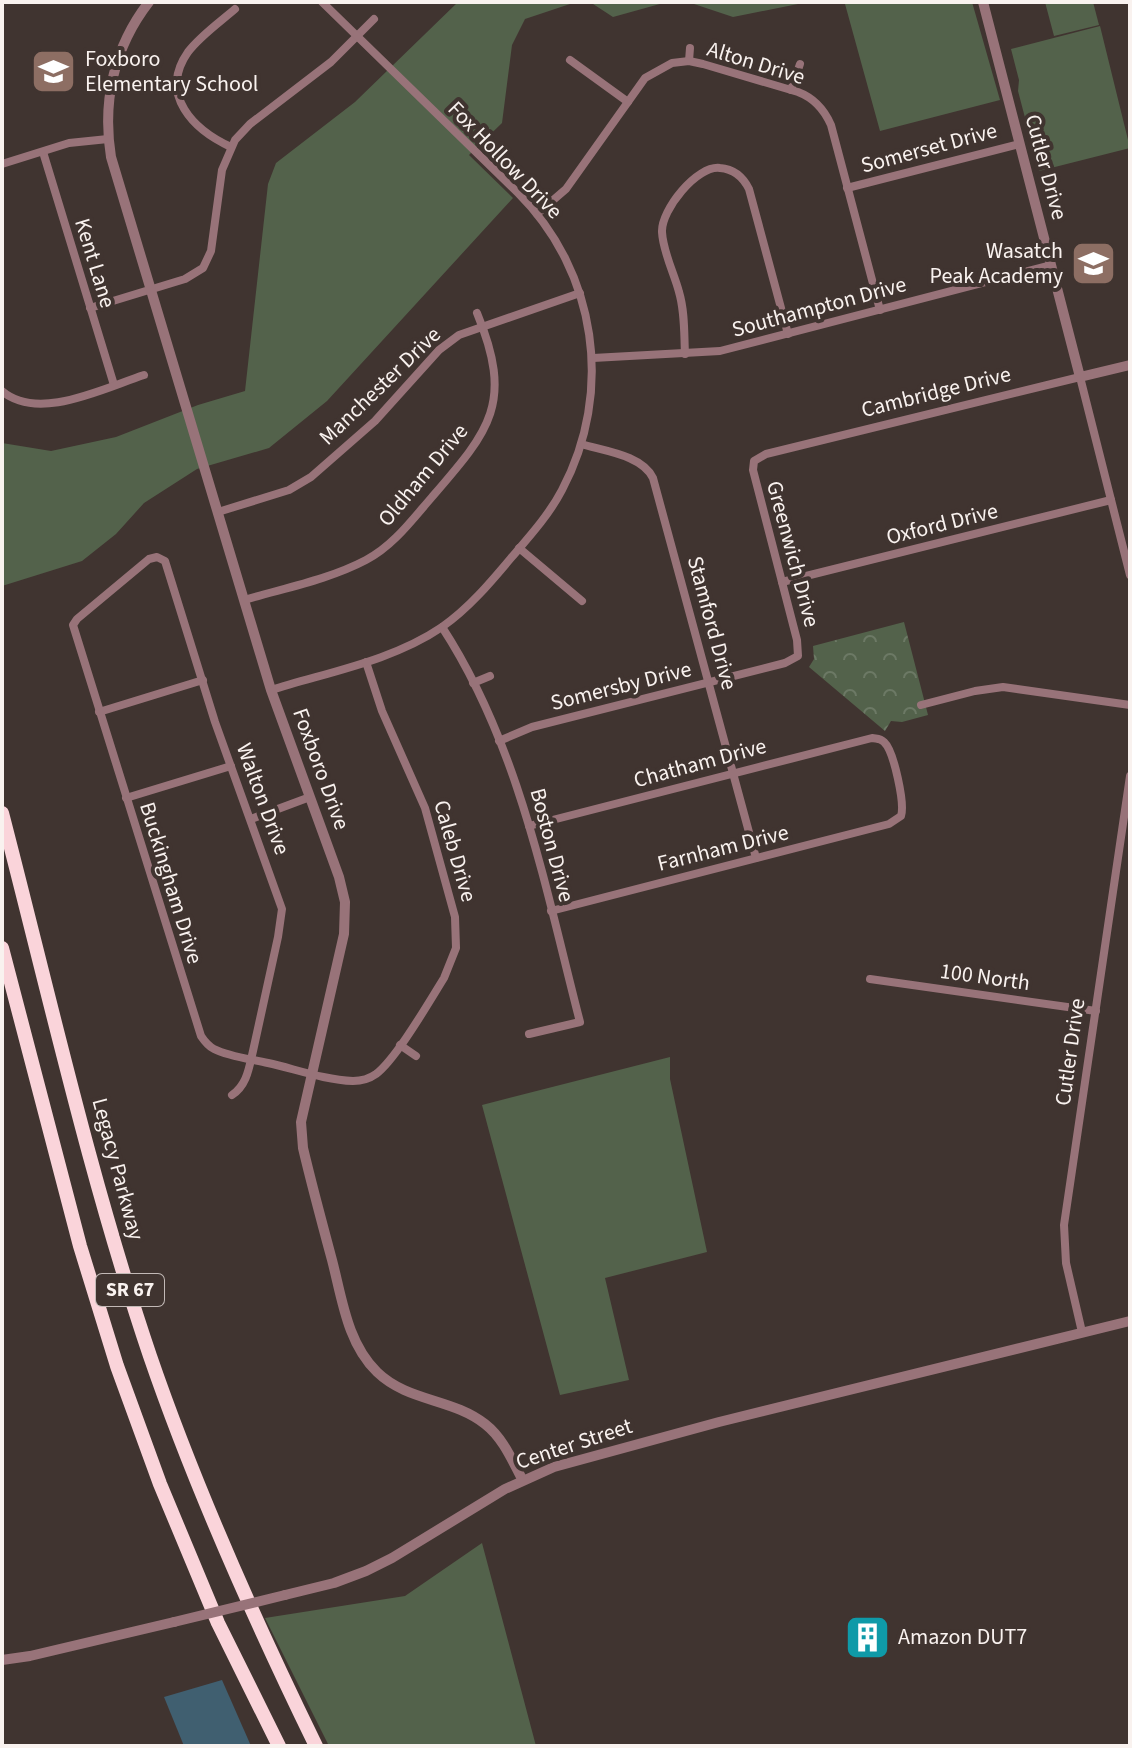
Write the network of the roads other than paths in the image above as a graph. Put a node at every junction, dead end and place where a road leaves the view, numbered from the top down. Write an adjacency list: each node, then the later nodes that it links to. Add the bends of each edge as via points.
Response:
1 (149, 2): 13 (street, Foxboro Drive, via 114,69)
2 (322, 2): 6 (street, Fox Hollow Drive)
3 (983, 2): 14 (street, Cutler Drive)
4 (235, 9): 15 (street, via 187,54 178,83 189,118)
5 (374, 19): 6 (street)
6 (357, 36): 15 (street, via 250,124); 19 (street, Fox Hollow Drive)
7 (690, 48): 9 (street)
8 (570, 60): 12 (street)
9 (689, 61): 11 (street, Alton Drive); 12 (street, Alton Drive, via 652,73)
10 (800, 64): 11 (street)
11 (791, 90): 18 (street, Alton Drive, via 809,97 829,120)
12 (628, 102): 19 (street, Alton Drive, via 566,189)
13 (108, 139): 16 (street); 21 (street, Foxboro Drive)
14 (1019, 144): 18 (street, Somerset Drive); 20 (street, Cutler Drive)
15 (231, 147): 21 (street, via 222,170 209,260 191,277)
16 (43, 152): 17 (street); 23 (street, Kent Lane)
17 (2, 164)
18 (847, 188): 24 (street, Alton Drive)
19 (537, 214): 22 (street, Fox Hollow Drive)
20 (1051, 265): 24 (street, Southampton Drive); 32 (street, Cutler Drive)
21 (150, 289): 23 (street); 38 (street, Foxboro Drive)
22 (580, 293): 26 (street, Manchester Drive); 29 (street, Fox Hollow Drive)
23 (90, 308): 33 (street, Kent Lane)
24 (880, 310): 27 (street, Southampton Drive)
25 (477, 313): 26 (street)
26 (482, 325): 38 (street, Manchester Drive, via 444,345 375,421 304,482); 43 (street, Oldham Drive, via 493,365 494,398 471,453 376,554 344,570)
27 (788, 334): 28 (street, Southampton Drive); 28 (street, via 749,189 730,170 709,169 690,181 663,226 681,300)
28 (685, 354): 29 (street, Southampton Drive)
29 (593, 358): 35 (street, Fox Hollow Drive)
30 (1130, 365): 32 (street, Cambridge Drive)
31 (144, 375): 33 (street)
32 (1080, 377): 36 (street, Cambridge Drive); 37 (street, Cutler Drive)
33 (114, 385): 34 (street, via 43,406 19,402)
34 (2, 391)
35 (581, 444): 39 (street, Fox Hollow Drive, via 560,494); 50 (street, Stamford Drive, via 638,462 651,472)
36 (754, 461): 42 (street, Greenwich Drive)
37 (1111, 500): 41 (street, Cutler Drive); 42 (street, Oxford Drive)
38 (218, 512): 43 (street, Foxboro Drive)
39 (519, 548): 44 (street); 45 (street, Fox Hollow Drive, via 477,597)
40 (160, 557): 49 (street, Walton Drive, via 167,564); 55 (street, Buckingham Drive, via 149,559 73,625)
41 (1130, 575)
42 (782, 582): 46 (street, Greenwich Drive)
43 (244, 600): 52 (street, Foxboro Drive)
44 (582, 601)
45 (442, 627): 47 (street, Fox Hollow Drive); 51 (street, Boston Drive)
46 (798, 656): 50 (street, Somersby Drive)
47 (366, 662): 52 (street, Fox Hollow Drive); 72 (street, Caleb Drive, via 425,808 457,932 449,971)
48 (490, 676): 51 (street)
49 (203, 680): 55 (street); 57 (street, Walton Drive)
50 (710, 682): 56 (street, Somersby Drive, via 529,728); 58 (street, Stamford Drive)
51 (473, 683): 56 (street, Boston Drive)
52 (271, 690): 60 (street, Foxboro Drive)
53 (921, 705): 54 (street, via 1003,687)
54 (1130, 705)
55 (99, 712): 61 (street, Buckingham Drive)
56 (499, 741): 65 (street, Boston Drive)
57 (231, 766): 61 (street); 64 (street, Walton Drive)
58 (734, 773): 63 (street, Chatham Drive, via 880,740 890,751 903,802); 65 (street, Chatham Drive); 66 (street, Stamford Drive)
59 (1130, 776): 70 (street, Cutler Drive)
60 (310, 797): 64 (street); 75 (street, Foxboro Drive, via 346,910)
61 (126, 798): 74 (street, Buckingham Drive, via 198,1031 215,1049)
62 (2, 813): 82 (highway, Legacy Parkway / SR 67, via 112,1234 150,1357 250,1612)
63 (901, 816): 66 (street, Farnham Drive, via 889,824)
64 (251, 819): 74 (street, Walton Drive, via 283,915)
65 (529, 826): 67 (street, Boston Drive)
66 (756, 858): 67 (street, Farnham Drive)
67 (551, 911): 71 (street, Boston Drive, via 580,1022)
68 (2, 948): 81 (highway, SR 67, via 117,1366 218,1623)
69 (870, 979): 70 (street, 100 North)
70 (1096, 1011): 78 (street, Cutler Drive, via 1064,1225 1066,1263)
71 (529, 1034)
72 (400, 1045): 73 (street); 75 (street, Caleb Drive, via 364,1080)
73 (416, 1056)
74 (251, 1059): 75 (street, Buckingham Drive); 76 (street, Walton Drive, via 245,1081)
75 (313, 1073): 79 (street, Foxboro Drive, via 301,1122 302,1145 356,1344 393,1386 460,1409 486,1425)
76 (232, 1095)
77 (1130, 1321): 78 (street, Center Street)
78 (1082, 1332): 79 (street, Center Street, via 719,1422)
79 (522, 1479): 80 (street, Center Street, bridge, via 350,1578)
80 (2, 1660)
81 (279, 1746)
82 (316, 1746)

